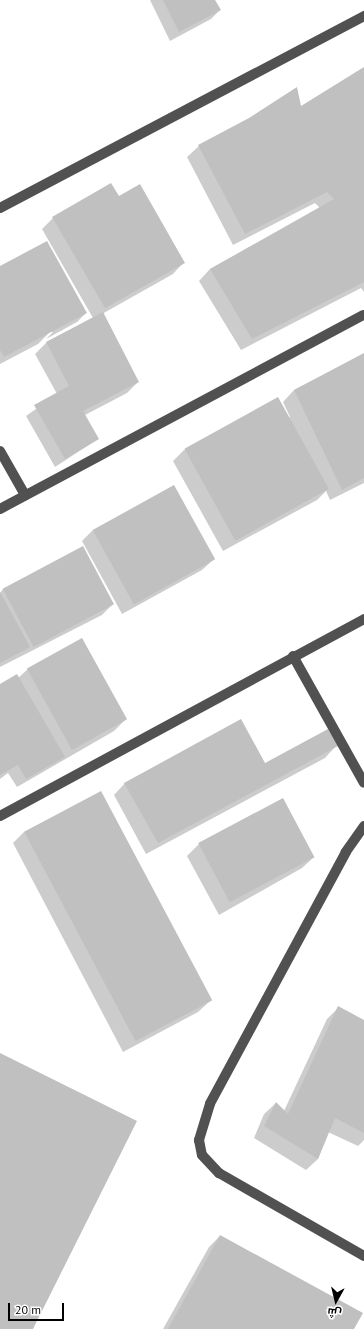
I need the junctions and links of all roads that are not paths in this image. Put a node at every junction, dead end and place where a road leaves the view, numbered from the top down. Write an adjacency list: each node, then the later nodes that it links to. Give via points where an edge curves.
1 (364, 16): 2 (lane)
2 (0, 208)
3 (364, 315): 5 (lane)
4 (0, 451): 5 (lane)
5 (25, 495): 6 (lane)
6 (0, 509)
7 (364, 619): 8 (lane)
8 (293, 656): 9 (lane); 10 (lane)
9 (364, 783)
10 (0, 816)
11 (364, 826): 12 (lane, via 346,852 210,1104 199,1140 202,1155 218,1173)
12 (364, 1256)

